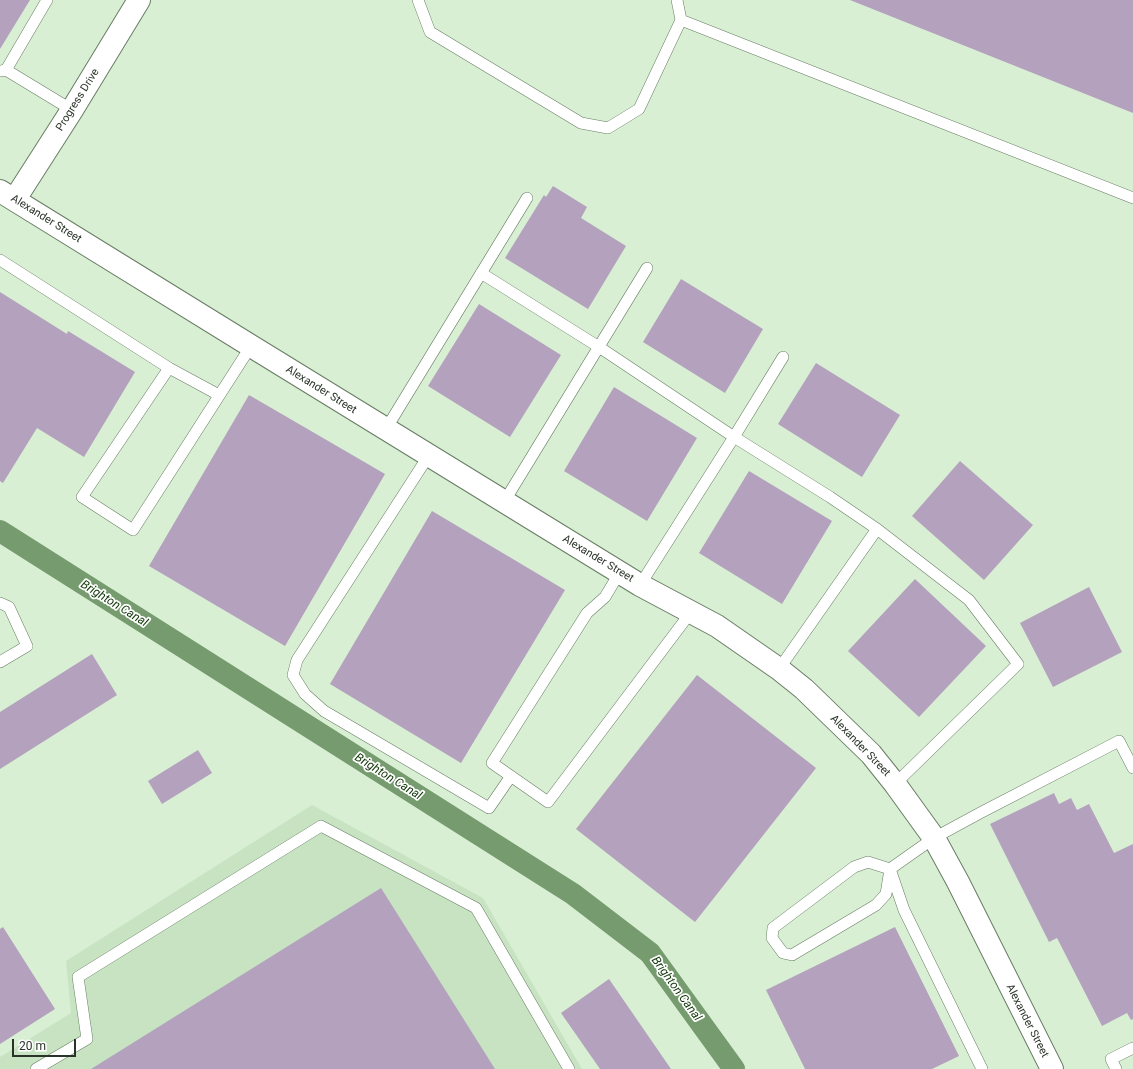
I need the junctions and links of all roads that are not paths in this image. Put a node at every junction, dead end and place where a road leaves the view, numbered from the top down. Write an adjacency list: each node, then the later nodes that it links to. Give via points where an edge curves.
1 (47, 0): 6 (lane)
2 (139, 0): 7 (street, Progress Drive)
3 (418, 0): 5 (lane, via 430,32 581,123 608,128 640,108)
4 (677, 0): 5 (lane)
5 (681, 20): 10 (lane)
6 (3, 70): 7 (lane)
7 (72, 110): 8 (street, Progress Drive)
8 (7, 195): 14 (street, Alexander Street)
9 (527, 198): 13 (lane)
10 (1133, 198)
11 (0, 260): 17 (lane)
12 (647, 268): 15 (lane)
13 (481, 273): 15 (lane); 19 (lane)
14 (251, 346): 18 (lane); 19 (street, Alexander Street)
15 (599, 347): 20 (lane); 22 (lane)
16 (783, 357): 20 (lane)
17 (169, 368): 18 (lane); 18 (lane, via 82,497 133,530)
18 (219, 395)
19 (386, 429): 21 (street, Alexander Street)
20 (734, 437): 23 (lane); 25 (lane)
21 (428, 455): 22 (street, Alexander Street); 31 (lane, via 296,660 293,675 305,694 324,711 489,808)
22 (504, 502): 24 (street, Alexander Street)
23 (877, 529): 29 (lane); 32 (lane, via 969,600 1018,664)
24 (620, 572): 25 (street, Alexander Street); 31 (lane, via 605,597 587,613 492,763)
25 (640, 585): 27 (street, Alexander Street)
26 (0, 603): 28 (lane, via 9,607 26,646)
27 (691, 612): 29 (street, Alexander Street, via 717,626); 31 (lane, via 548,802)
28 (0, 662)
29 (779, 669): 32 (street, Alexander Street, via 804,689 871,754)
30 (1133, 768): 33 (lane, via 1119,741)
31 (511, 776)
32 (895, 784): 33 (street, Alexander Street)
33 (934, 838): 34 (lane); 39 (street, Alexander Street)
34 (890, 869): 34 (lane, via 886,894 876,905 792,955 783,953 772,938 773,928 854,867 868,862); 38 (lane, via 904,910)
35 (1133, 1048): 40 (lane, via 1111,1058)
36 (36, 1069): 37 (lane, via 87,1039 78,978 321,826 476,908)
37 (569, 1069)
38 (982, 1069)
39 (1052, 1069)
40 (1116, 1069)

